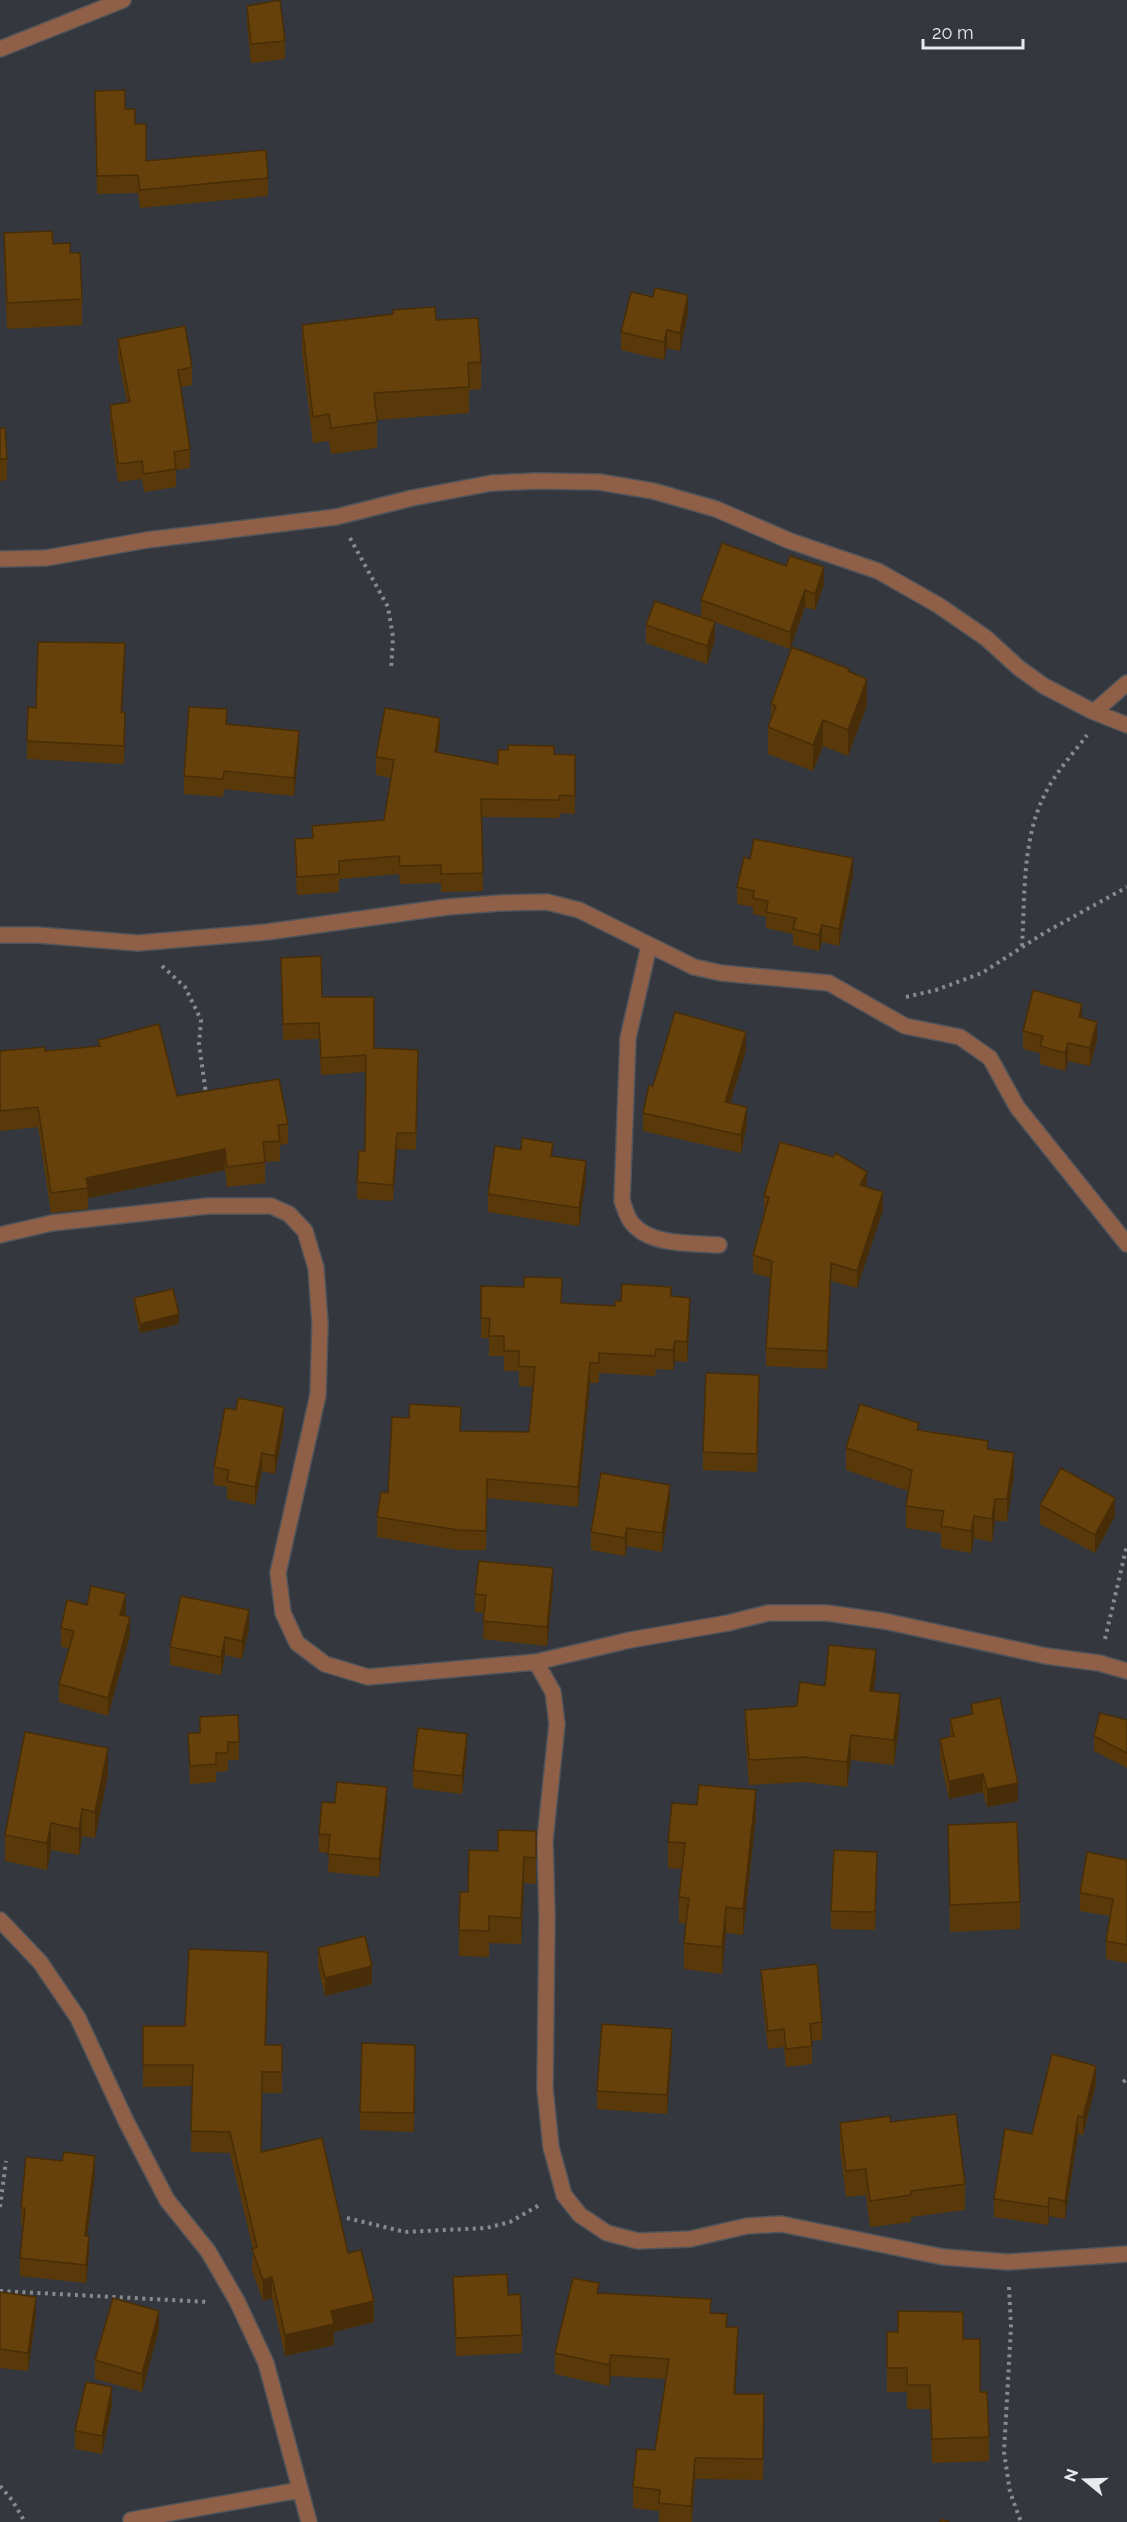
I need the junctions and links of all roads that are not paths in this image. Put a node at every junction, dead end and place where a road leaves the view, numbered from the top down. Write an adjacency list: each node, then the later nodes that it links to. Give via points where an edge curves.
1 (123, 0): 2 (street)
2 (0, 49)
3 (0, 559): 5 (street, via 45,558 147,540 336,517 492,483 599,482 653,491 716,509 790,541 878,571 938,604 1044,686)
4 (1127, 683): 5 (street)
5 (1098, 713): 6 (street)
6 (1127, 725)
7 (0, 936): 8 (street, via 138,943 267,932 447,907 547,902 579,910)
8 (649, 946): 10 (street, via 694,967 721,974 829,984 905,1026 960,1038 990,1058 1017,1107); 11 (street, via 628,1038 622,1201 631,1223 645,1234 677,1242)
9 (0, 1235): 12 (street, via 52,1223 208,1206 270,1206 290,1214 305,1231 316,1268 320,1324 318,1395 278,1573 283,1613 297,1643 325,1664 368,1677)
10 (1127, 1244)
11 (719, 1245)
12 (536, 1662): 13 (street, via 768,1613 827,1613); 15 (street, via 552,1692 557,1724 544,1839 545,2088 551,2147 564,2195 580,2215 607,2233 638,2241 690,2239 747,2226 781,2224 943,2257 1008,2262)
13 (1127, 1671)
14 (0, 1920): 16 (street, via 40,1962 78,2018 167,2200 208,2251 237,2301 266,2363)
15 (1127, 2254)
16 (300, 2490): 17 (street); 18 (street)
17 (131, 2520)
18 (309, 2522)

